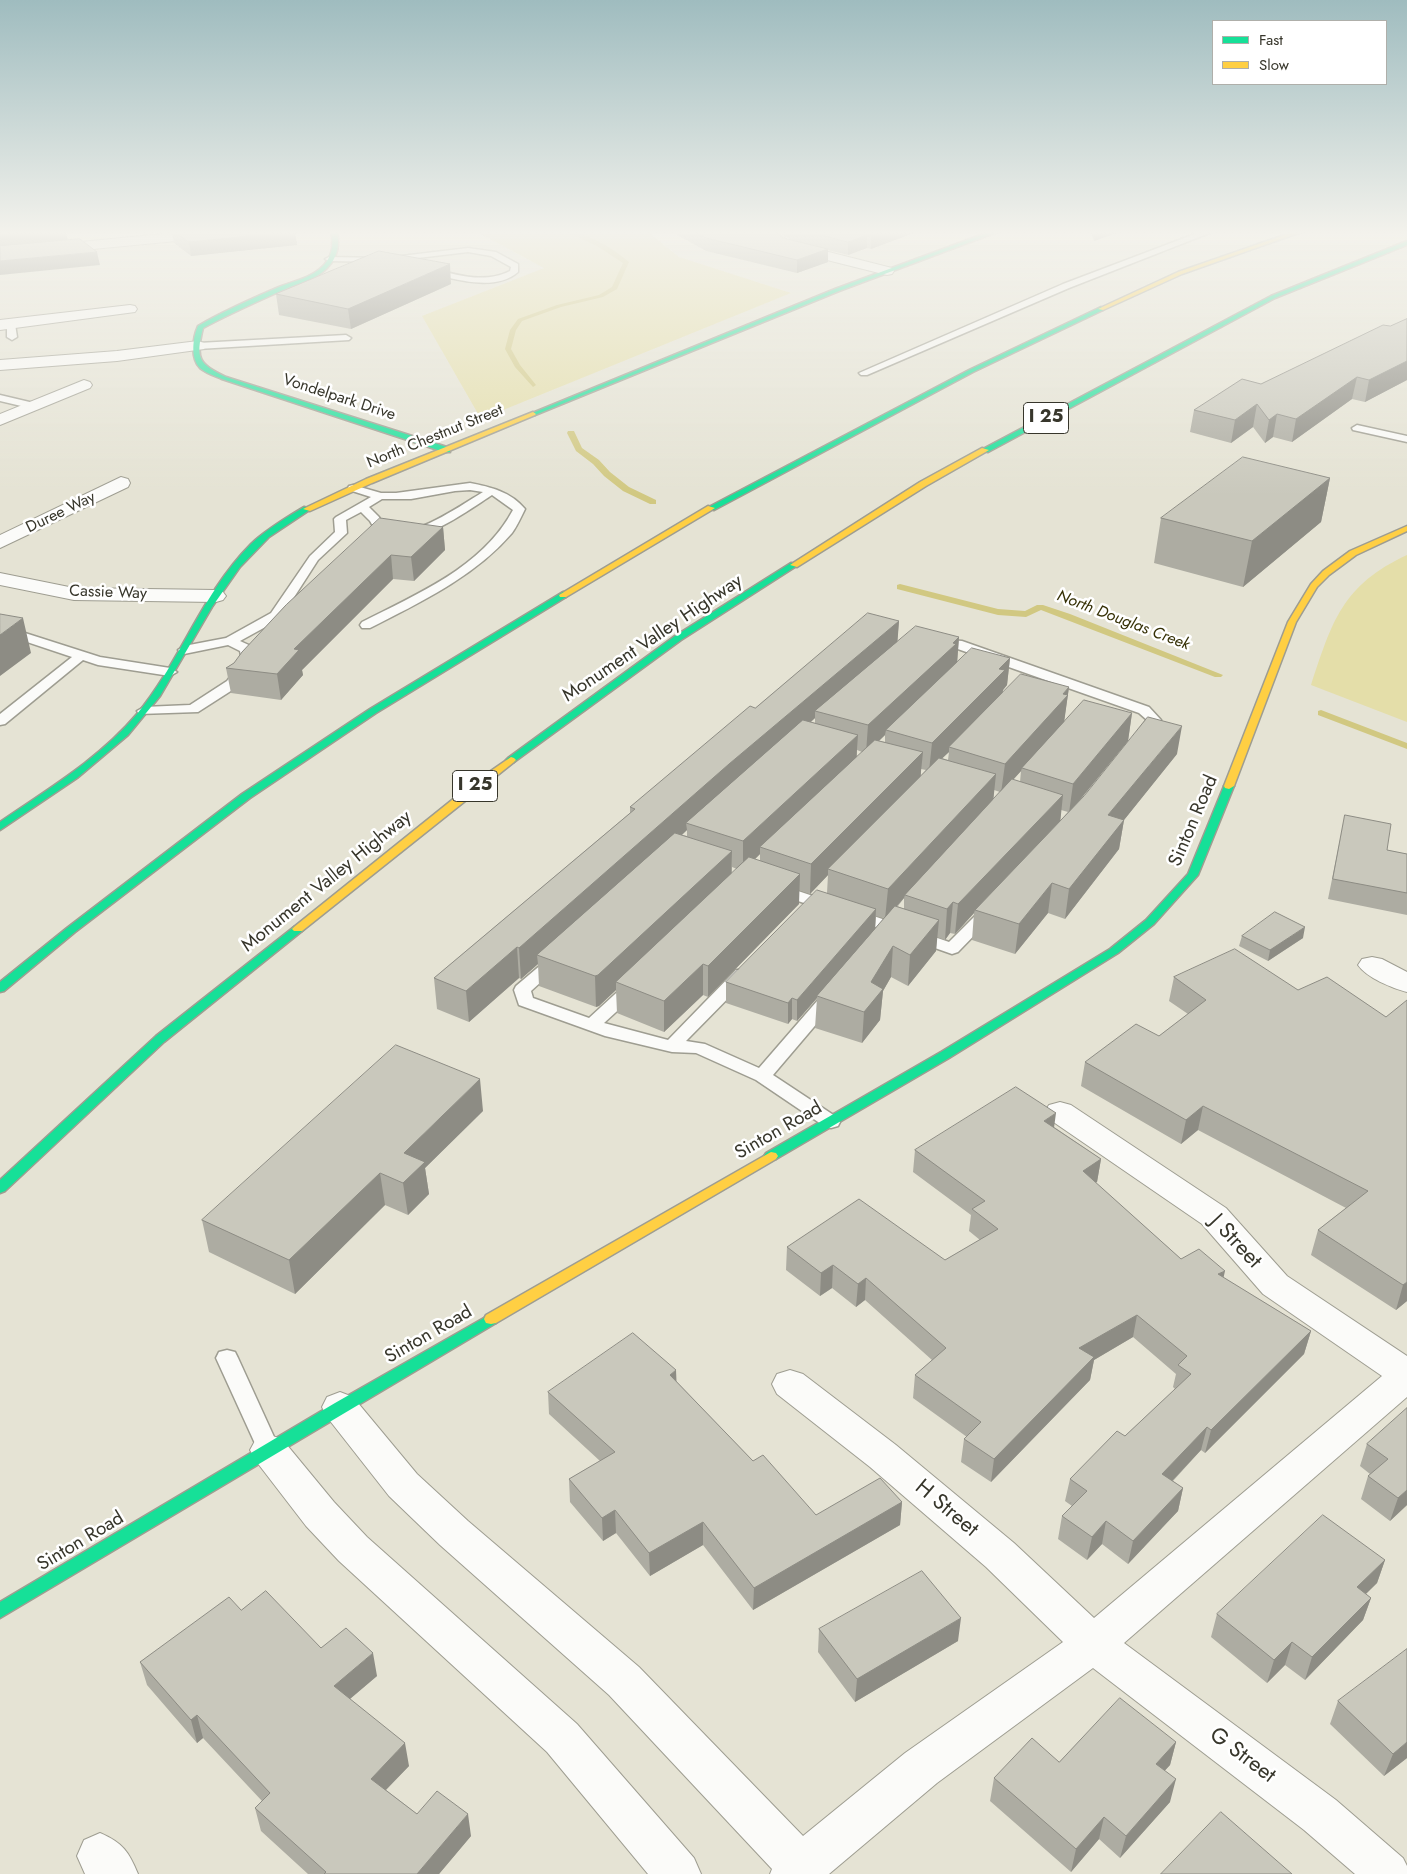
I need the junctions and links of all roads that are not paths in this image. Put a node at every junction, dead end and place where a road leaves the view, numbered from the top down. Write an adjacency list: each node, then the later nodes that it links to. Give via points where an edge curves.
1 (66, 319): 7 (street)
2 (213, 319): 9 (main road, via 200,327)
3 (765, 319): 18 (main road, North Chestnut Street)
4 (988, 319): 11 (lane)
5 (1078, 319): 59 (main road, via 971,371 733,496 604,570 373,711 246,796)
6 (1232, 319): 65 (main road, Monument Valley Highway / I 25, via 923,484 678,638 476,786 160,1039)
7 (7, 329)
8 (346, 338): 9 (lane)
9 (198, 346): 10 (street); 18 (main road, Vondelpark Drive, via 202,366 224,378)
10 (0, 365)
11 (864, 373)
12 (84, 385): 14 (street)
13 (0, 398): 14 (lane)
14 (34, 406): 15 (street)
15 (0, 420)
16 (1356, 428): 17 (lane)
17 (1407, 439)
18 (447, 450): 20 (main road, North Chestnut Street)
19 (121, 484): 25 (street, Duree Way)
20 (353, 488): 22 (lane); 27 (main road, North Chestnut Street, via 300,513 266,535 247,553)
21 (490, 492): 22 (lane, via 459,486 396,499); 23 (lane, via 444,520 399,536 382,533 374,518); 28 (lane, via 501,495 519,509 508,530 474,565 421,598)
22 (380, 496): 23 (lane)
23 (361, 506): 30 (lane, via 340,519 341,533 314,558 276,616)
24 (1407, 528): 64 (main road, Sinton Road, via 1342,560 1309,590 1292,622 1193,875 1150,922 1114,951)
25 (0, 542)
26 (0, 579): 27 (street, Cassie Way, via 74,594)
27 (216, 596): 32 (main road, North Chestnut Street)
28 (366, 625)
29 (0, 629): 34 (lane)
30 (230, 641): 32 (lane); 41 (lane, via 246,649 249,660 232,684 193,709)
31 (921, 643): 33 (lane, via 957,644)
32 (184, 650): 36 (main road, North Chestnut Street)
33 (982, 653): 35 (lane); 37 (lane)
34 (82, 655): 36 (lane); 42 (lane)
35 (969, 667)
36 (170, 672): 41 (main road, North Chestnut Street)
37 (1036, 673): 38 (lane); 39 (lane)
38 (1023, 686)
39 (1099, 695): 40 (lane); 43 (lane, via 1144,710 1154,720)
40 (1087, 709)
41 (144, 711): 44 (main road, North Chestnut Street, via 96,756)
42 (0, 721)
43 (1132, 747)
44 (0, 827)
45 (764, 885): 47 (lane)
46 (828, 888): 47 (lane)
47 (815, 902): 49 (lane); 51 (lane)
48 (998, 902): 51 (lane, via 952,949)
49 (802, 912)
50 (903, 912): 51 (lane)
51 (889, 926): 52 (lane)
52 (877, 941)
53 (567, 952): 60 (lane, via 522,990 524,1001)
54 (754, 961): 61 (lane)
55 (1372, 965): 57 (street)
56 (642, 979): 60 (lane)
57 (1407, 983)
58 (840, 985): 62 (lane)
59 (0, 988)
60 (592, 1025): 61 (lane)
61 (672, 1046): 62 (lane, via 699,1048)
62 (762, 1076): 64 (lane)
63 (1060, 1112): 67 (street, J Street, via 1214,1216 1275,1285)
64 (831, 1122): 69 (main road, Sinton Road)
65 (0, 1188)
66 (227, 1358): 70 (lane)
67 (1407, 1376): 72 (street)
68 (790, 1384): 72 (street, H Street, via 883,1456 1000,1555)
69 (340, 1407): 70 (main road, Sinton Road); 73 (street, via 403,1485 624,1681)
70 (269, 1450): 71 (main road, Sinton Road); 74 (street, via 320,1514 354,1549 562,1738)
71 (0, 1611)
72 (1093, 1644): 73 (street, via 920,1768); 75 (street, G Street, via 1320,1815)
73 (797, 1870)
74 (678, 1874)
75 (1387, 1874)

